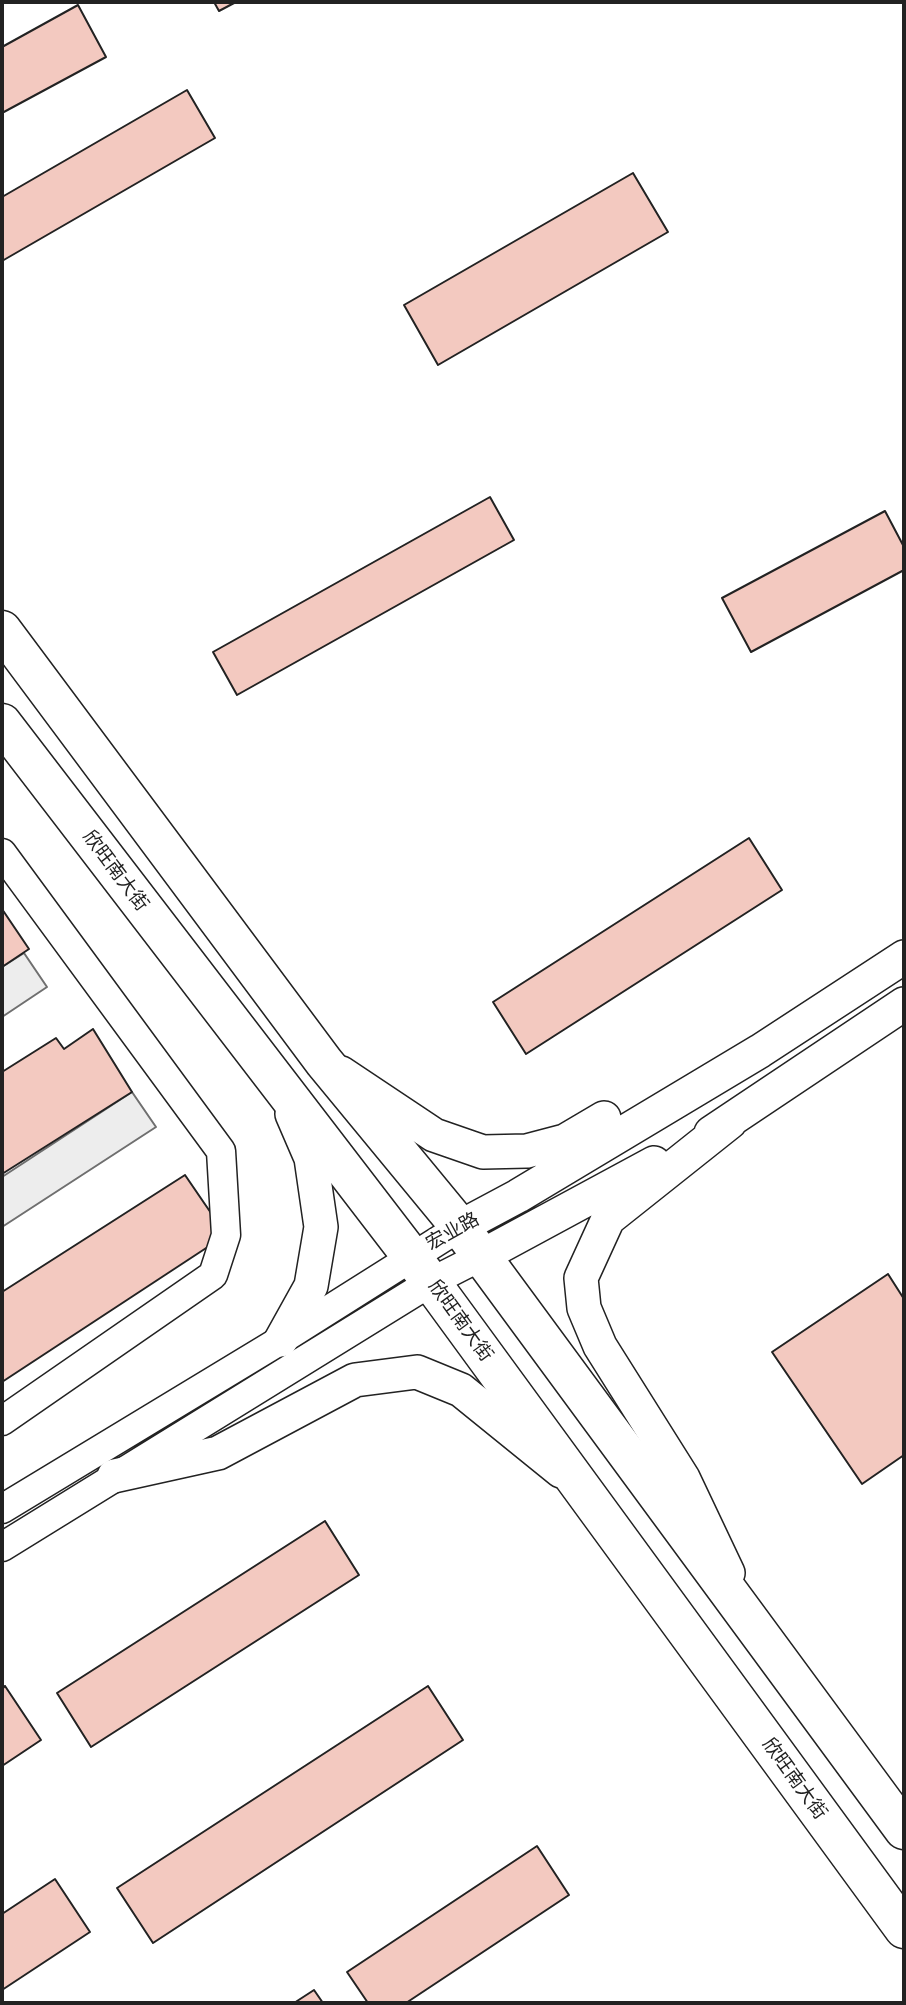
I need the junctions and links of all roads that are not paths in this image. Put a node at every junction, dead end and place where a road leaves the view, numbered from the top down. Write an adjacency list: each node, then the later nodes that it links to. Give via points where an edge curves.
1 (2, 630): 7 (main road)
2 (2, 723): 8 (main road, 欣旺南大街)
3 (2, 853): 13 (street, via 221,1152 226,1235 213,1275)
4 (904, 957): 6 (street, 宏业路)
5 (904, 1004): 9 (street, 宏业路)
6 (760, 1051): 7 (street, via 677,1075 565,1141 483,1152 434,1135); 10 (street, 宏业路, via 518,1196)
7 (324, 1062): 10 (main road)
8 (282, 1089): 11 (main road, 欣旺南大街); 12 (street, via 311,1158 321,1227 311,1286)
9 (730, 1122): 10 (street, 宏业路); 19 (street, via 608,1219 581,1278 583,1308 600,1346 683,1478)
10 (470, 1242): 11 (street, 宏业路); 19 (main road)
11 (421, 1269): 12 (street, 宏业路); 15 (street, 宏业路); 16 (main road, 欣旺南大街)
12 (281, 1340): 14 (street, 宏业路)
13 (2, 1421)
14 (86, 1457): 15 (street); 17 (street, 宏业路)
15 (107, 1480): 16 (street, via 218,1453 355,1380 417,1372 461,1390); 18 (street, 宏业路)
16 (580, 1486): 21 (main road, 欣旺南大街)
17 (2, 1509)
18 (2, 1547)
19 (753, 1626): 20 (main road)
20 (904, 1830)
21 (904, 1929)

